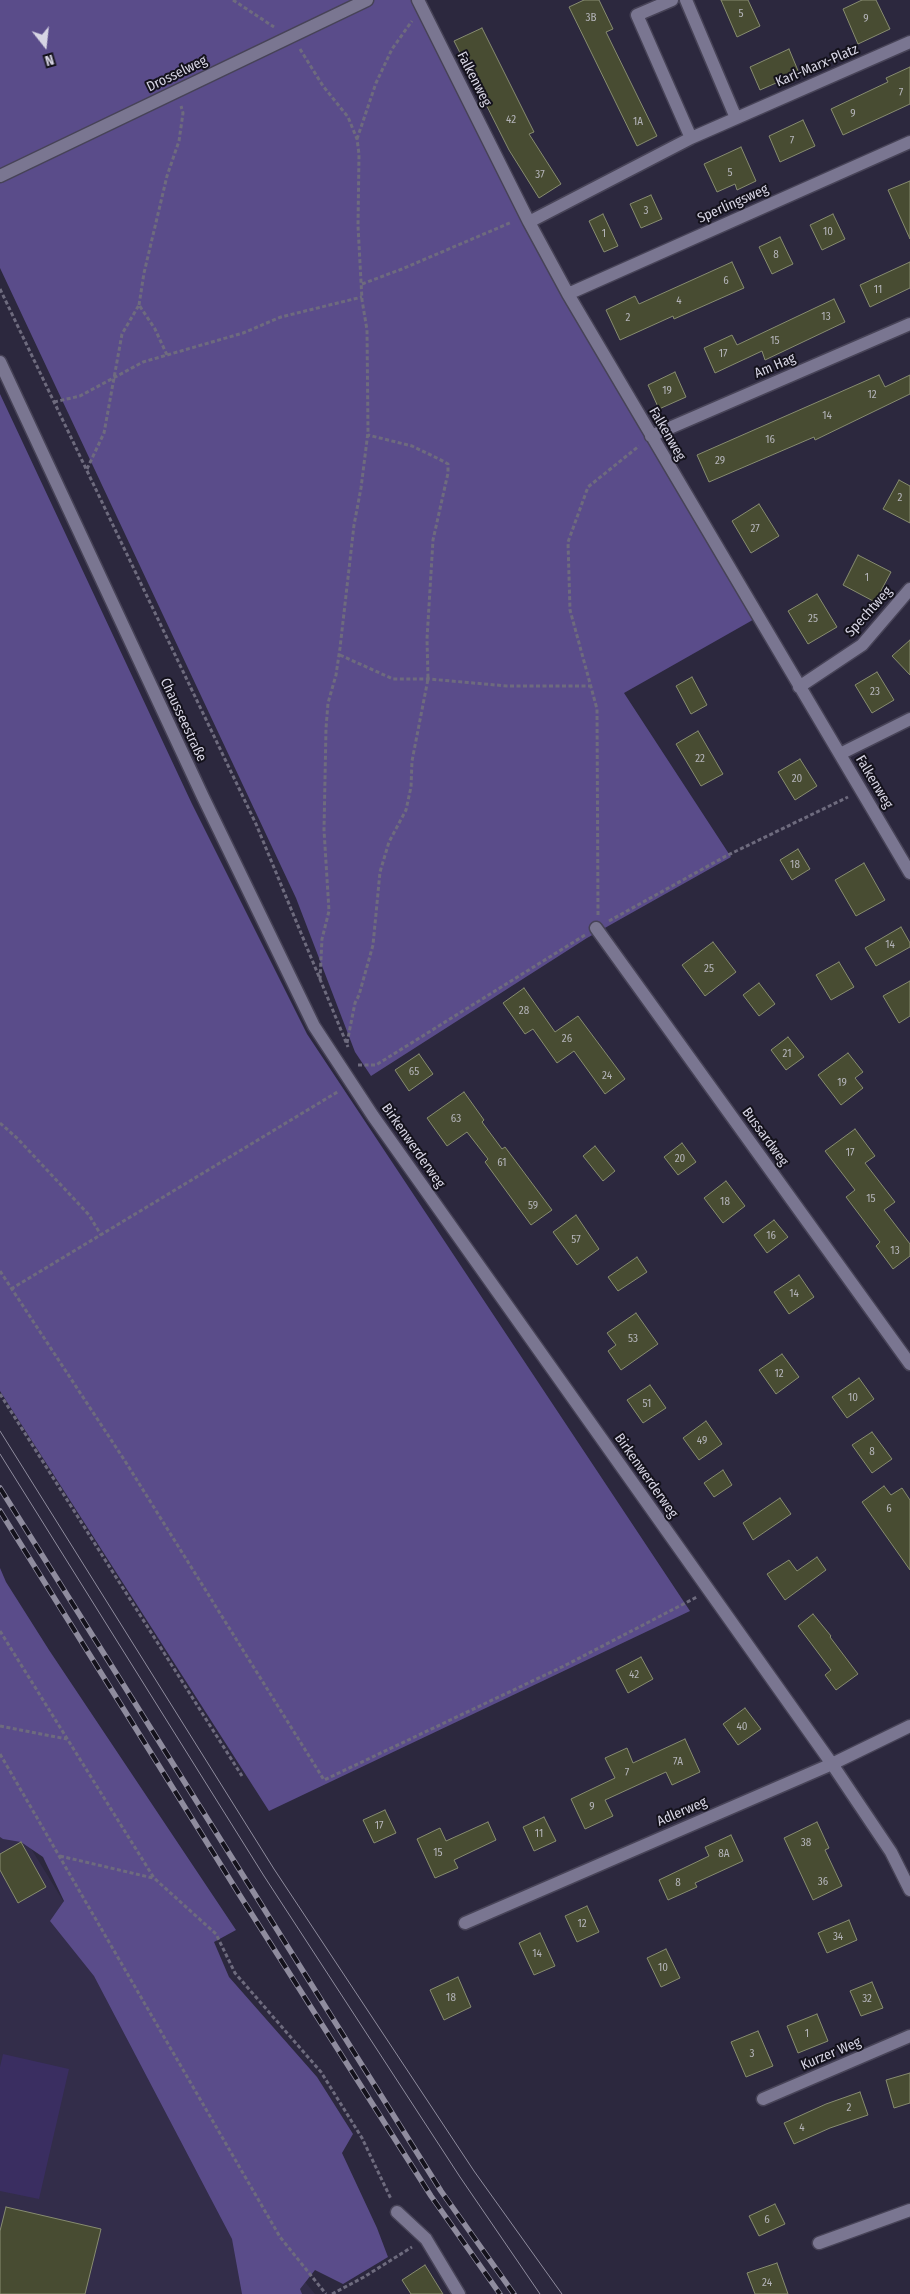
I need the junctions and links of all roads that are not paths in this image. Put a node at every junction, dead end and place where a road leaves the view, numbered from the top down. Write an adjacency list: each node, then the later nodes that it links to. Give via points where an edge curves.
1 (367, 0): 9 (street, Drosselweg)
2 (418, 0): 10 (street, Falkenweg)
3 (672, 0): 7 (street, via 637,16)
4 (686, 0): 6 (street)
5 (910, 42): 6 (street, Karl-Marx-Platz)
6 (736, 118): 7 (street, Karl-Marx-Platz)
7 (691, 138): 10 (street, Karl-Marx-Platz)
8 (910, 142): 11 (street, Sperlingsweg)
9 (0, 176)
10 (527, 218): 11 (street, Falkenweg)
11 (568, 294): 14 (street, Falkenweg)
12 (910, 324): 14 (street, Am Hag)
13 (0, 362): 21 (street, Chausseestraße, via 314,1026)
14 (651, 436): 16 (street, Falkenweg)
15 (910, 589): 16 (street, Spechtweg, via 862,645)
16 (798, 687): 18 (street, Falkenweg)
17 (910, 719): 18 (street)
18 (840, 754): 19 (street, Falkenweg)
19 (910, 873)
20 (596, 928): 22 (street, Bussardweg)
21 (352, 1084): 24 (street, Birkenwerderweg)
22 (910, 1364)
23 (910, 1726): 24 (street, Adlerweg)
24 (832, 1764): 25 (street, Birkenwerderweg, via 891,1852); 26 (street, Adlerweg)
25 (910, 1890)
26 (465, 1922)
27 (910, 2036): 28 (street, Kurzer Weg)
28 (763, 2099)
29 (910, 2210): 31 (street)
30 (397, 2212): 32 (street, via 426,2239)
31 (818, 2243)
32 (459, 2294)

